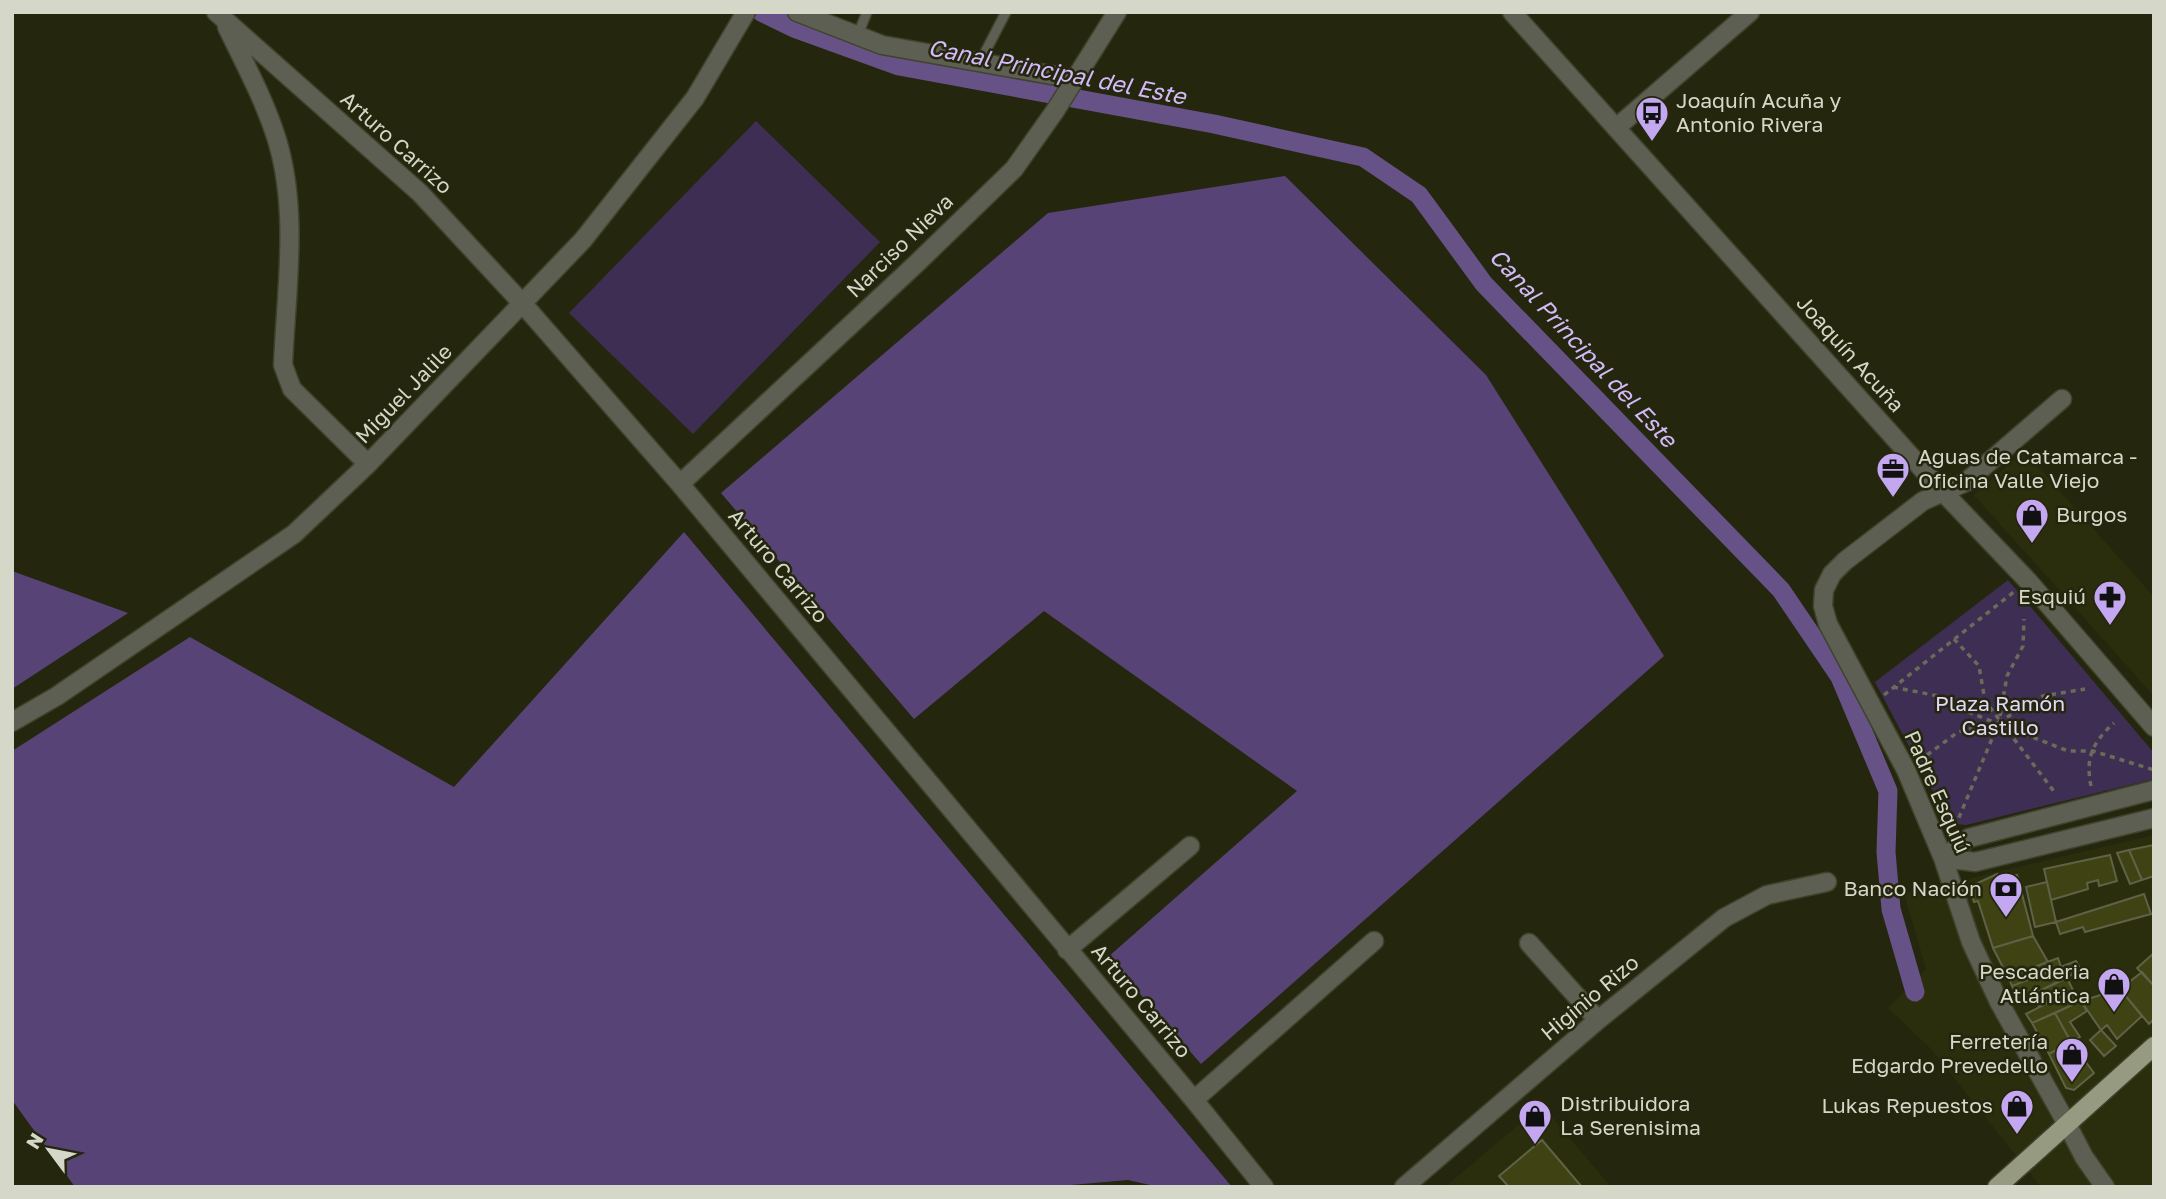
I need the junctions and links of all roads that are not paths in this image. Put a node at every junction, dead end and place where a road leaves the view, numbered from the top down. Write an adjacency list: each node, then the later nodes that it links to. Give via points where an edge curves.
1 (797, 12): 9 (street)
2 (867, 12): 9 (lane)
3 (1006, 12): 10 (lane)
4 (1117, 12): 11 (street, Narciso Nieva)
5 (1512, 12): 12 (street, Joaquín Acuña)
6 (1750, 12): 12 (street)
7 (220, 16): 13 (street, Arturo Carrizo, via 419,193); 15 (street, via 260,96 277,141 288,195 283,365 292,389)
8 (744, 16): 13 (street, Miguel Jalile, via 695,98 583,240)
9 (856, 37): 10 (street)
10 (980, 62): 11 (street)
11 (1074, 79): 16 (street, Narciso Nieva, via 1014,169)
12 (1616, 128): 17 (street, Joaquín Acuña)
13 (523, 304): 15 (street, Miguel Jalile); 16 (street, Arturo Carrizo)
14 (2062, 399): 17 (street, Padre Esquiú, via 1966,482)
15 (368, 464): 18 (street, Miguel Jalile, via 294,534)
16 (680, 484): 27 (street, Arturo Carrizo)
17 (1943, 492): 19 (street, Joaquín Acuña, via 2028,581); 23 (street, Padre Esquiú, via 1923,501 1845,561 1824,590 1823,606 1828,624 1906,770)
18 (12, 722)
19 (2154, 727)
20 (2154, 790): 23 (street, via 1969,838)
21 (2154, 818): 23 (street, via 1975,862)
22 (1190, 846): 27 (street)
23 (1943, 858): 31 (street, Padre Esquiú, via 1971,942)
24 (1827, 882): 28 (street, Higinio Rizo, via 1767,895 1724,918)
25 (1374, 941): 30 (street)
26 (1529, 943): 28 (street)
27 (1067, 950): 30 (street, Arturo Carrizo)
28 (1598, 1020): 33 (street, Higinio Rizo)
29 (2154, 1046): 31 (main road)
30 (1194, 1100): 32 (street, Arturo Carrizo)
31 (2067, 1124): 34 (main road); 35 (street, Padre Esquiú)
32 (1264, 1187)
33 (1404, 1187)
34 (1997, 1187)
35 (2105, 1187)

